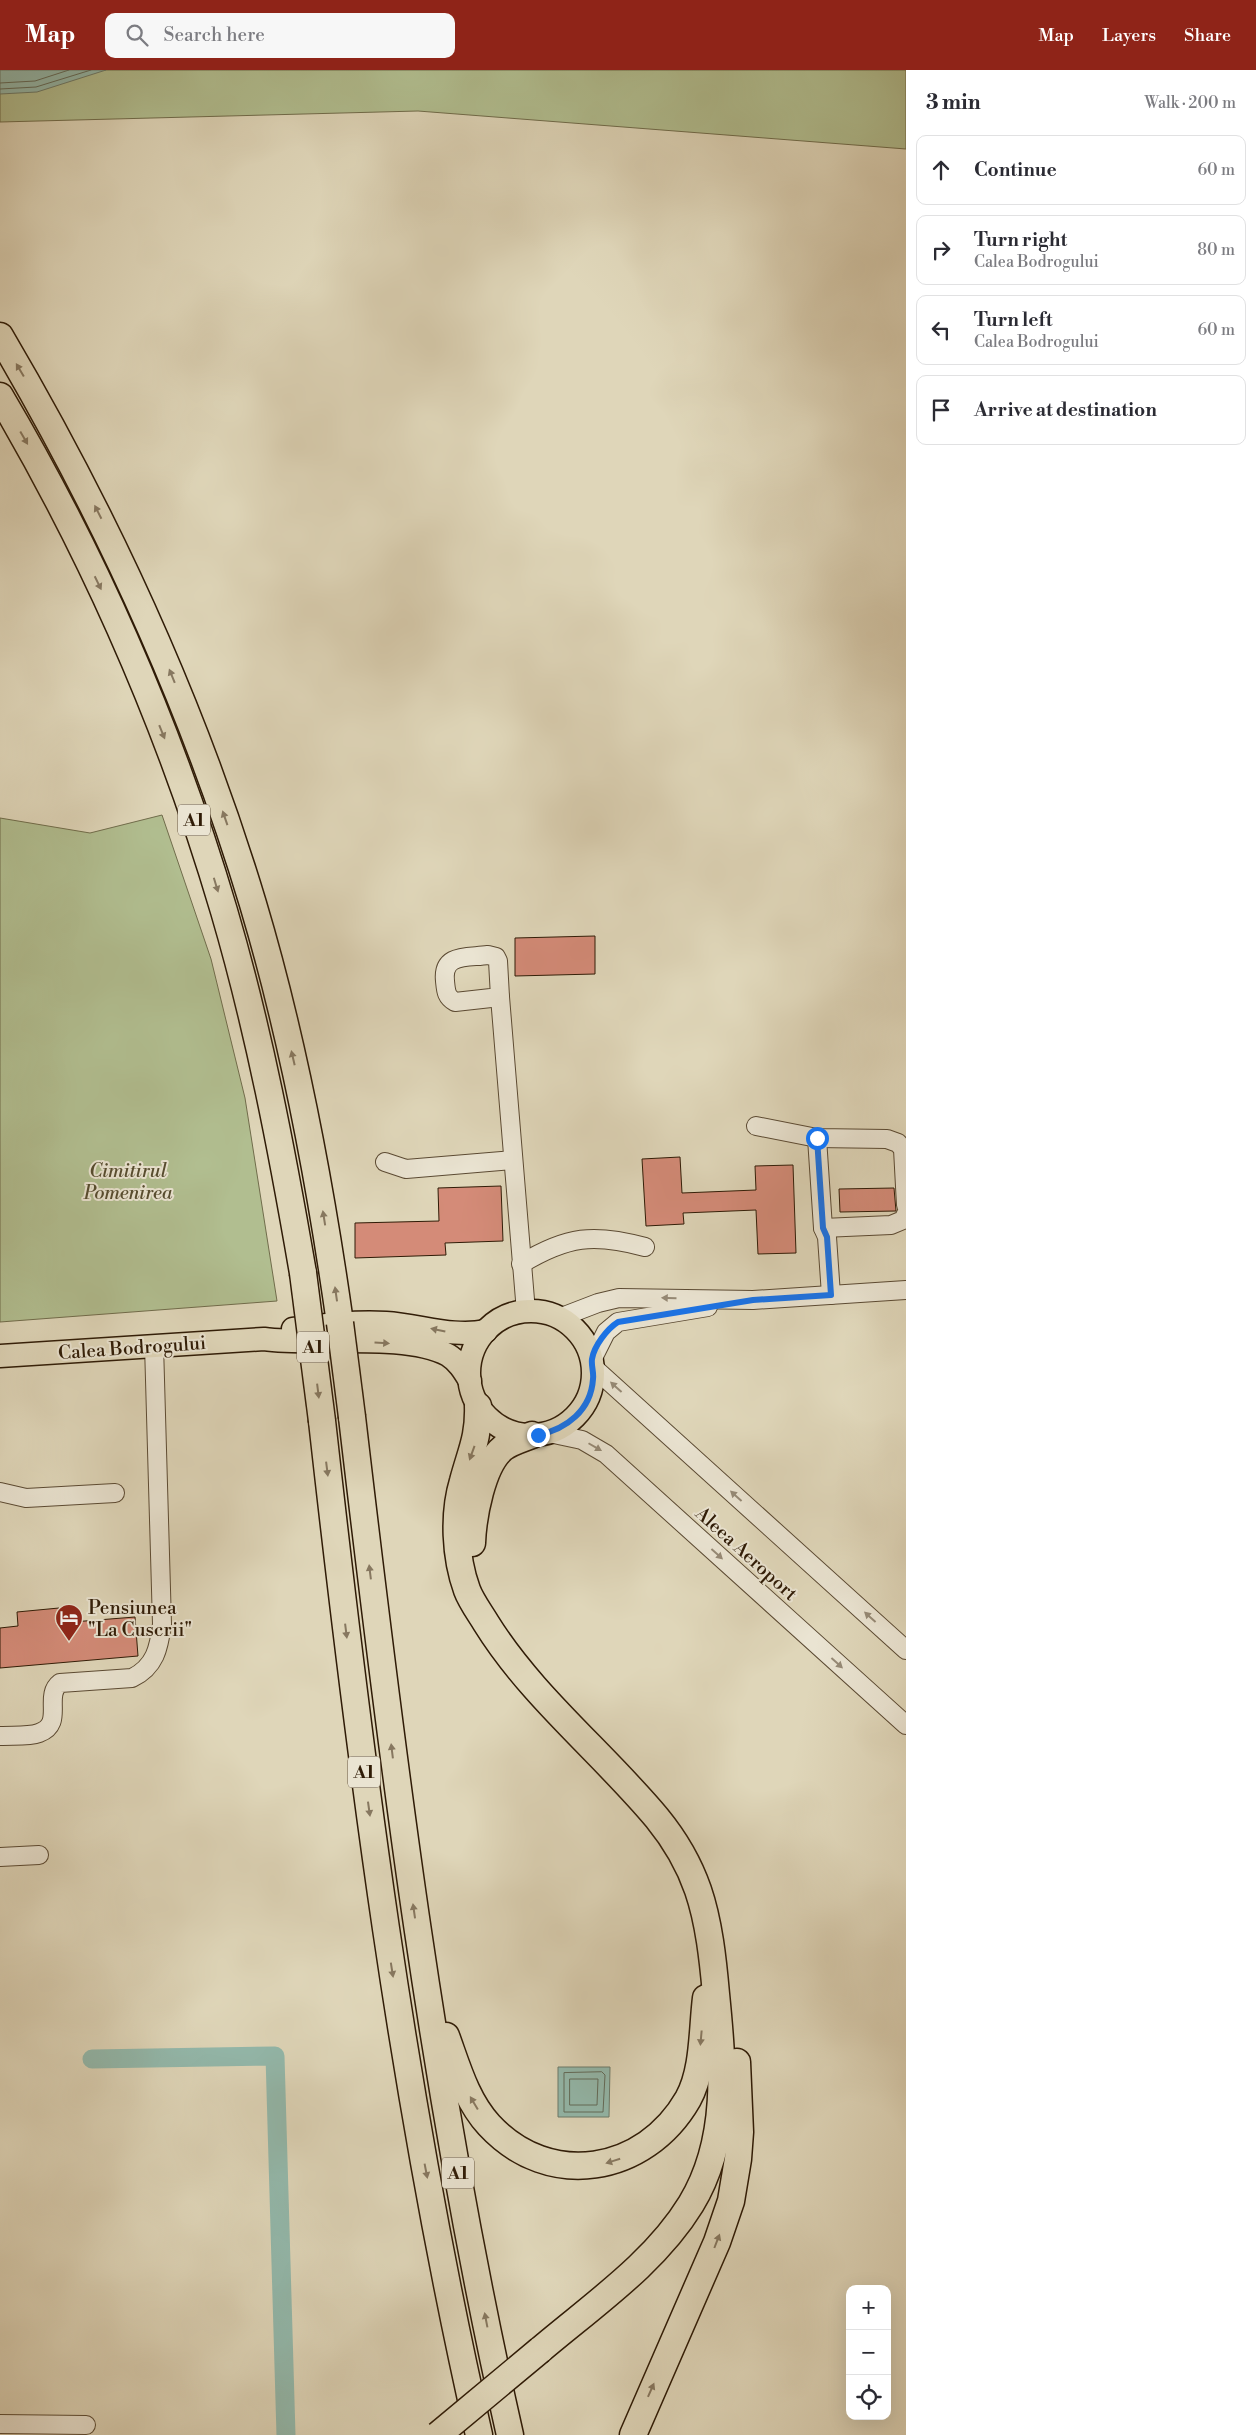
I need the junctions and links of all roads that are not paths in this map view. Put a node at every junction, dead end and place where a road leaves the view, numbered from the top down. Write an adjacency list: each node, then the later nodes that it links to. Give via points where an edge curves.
1 (0, 336): 35 (highway, A1, one-way to 1, bridge, via 385,1697 332,1266 288,1034 254,905 217,793 167,662 132,583 62,443)
2 (0, 396): 40 (highway, A1, one-way to 40, bridge, via 54,494 138,672 188,801 224,910 258,1039 277,1126 302,1273 353,1698 386,1931 421,2142)
3 (500, 997): 6 (street)
4 (756, 1126): 5 (street)
5 (817, 1138): 8 (street, via 887,1139 898,1143 903,1149); 10 (street)
6 (512, 1160): 7 (street, via 406,1169); 12 (street)
7 (385, 1162)
8 (906, 1205)
9 (906, 1214): 10 (street, via 903,1220 891,1226)
10 (823, 1228): 14 (street, via 827,1237)
11 (645, 1247): 12 (street, via 617,1239 589,1238 560,1243)
12 (521, 1264): 16 (street)
13 (906, 1290): 14 (street, Calea Bodrogului)
14 (831, 1295): 15 (street, Calea Bodrogului)
15 (753, 1300): 17 (street, Calea Bodrogului, one-way to 17, via 619,1298); 22 (street, Calea Bodrogului, via 618,1322 606,1332)
16 (526, 1312): 17 (main road, Calea Bodrogului, via 542,1312); 18 (main road, Calea Bodrogului, via 506,1317)
17 (559, 1318): 22 (main road, Calea Bodrogului, via 581,1336)
18 (486, 1331): 19 (main road, Calea Bodrogului, one-way to 19, via 463,1334 409,1325 365,1323 292,1330); 23 (main road, Calea Bodrogului, via 473,1351)
19 (264, 1339): 20 (main road, Calea Bodrogului); 23 (main road, Calea Bodrogului, one-way to 23, via 370,1342 425,1348 452,1358)
20 (154, 1345): 21 (main road, Calea Bodrogului); 31 (street, via 162,1624 155,1658 141,1674 132,1678 60,1683 53,1692 54,1716 47,1728 40,1733)
21 (0, 1356)
22 (592, 1364): 25 (main road, Calea Bodrogului, via 592,1389 583,1408 569,1423); 29 (street, Aleea Aeroport, one-way to 22)
23 (470, 1381): 24 (main road, Calea Bodrogului)
24 (478, 1406): 25 (main road, Calea Bodrogului, via 504,1430); 28 (highway, one-way to 28, via 476,1442 459,1499 458,1544 468,1593)
25 (540, 1434): 28 (highway, via 511,1443 498,1453 486,1478 475,1515 473,1567); 30 (street, Aleea Aeroport, one-way to 30, via 582,1440 606,1454)
26 (0, 1492): 27 (street, via 26,1498)
27 (115, 1493)
28 (489, 1627): 34 (highway, via 510,1659 634,1791 678,1847 699,1893)
29 (906, 1650)
30 (906, 1725)
31 (0, 1736)
32 (39, 1854): 33 (street)
33 (0, 1857)
34 (712, 1955): 35 (highway, one-way to 35, via 700,2055 688,2098 671,2124 642,2148 626,2157 590,2166 541,2160 505,2140 488,2124 473,2104 462,2080); 36 (highway)
35 (424, 1977): 41 (highway, A1, one-way to 35, via 471,2244)
36 (717, 2002): 39 (highway, bridge, via 722,2063 721,2108 712,2154 699,2189 679,2221 650,2256); 42 (highway, one-way to 36, via 717,2242 731,2201 738,2159 738,2063)
37 (0, 2424): 38 (street)
38 (86, 2425)
39 (438, 2435)
40 (479, 2435)
41 (510, 2435)
42 (632, 2435)

